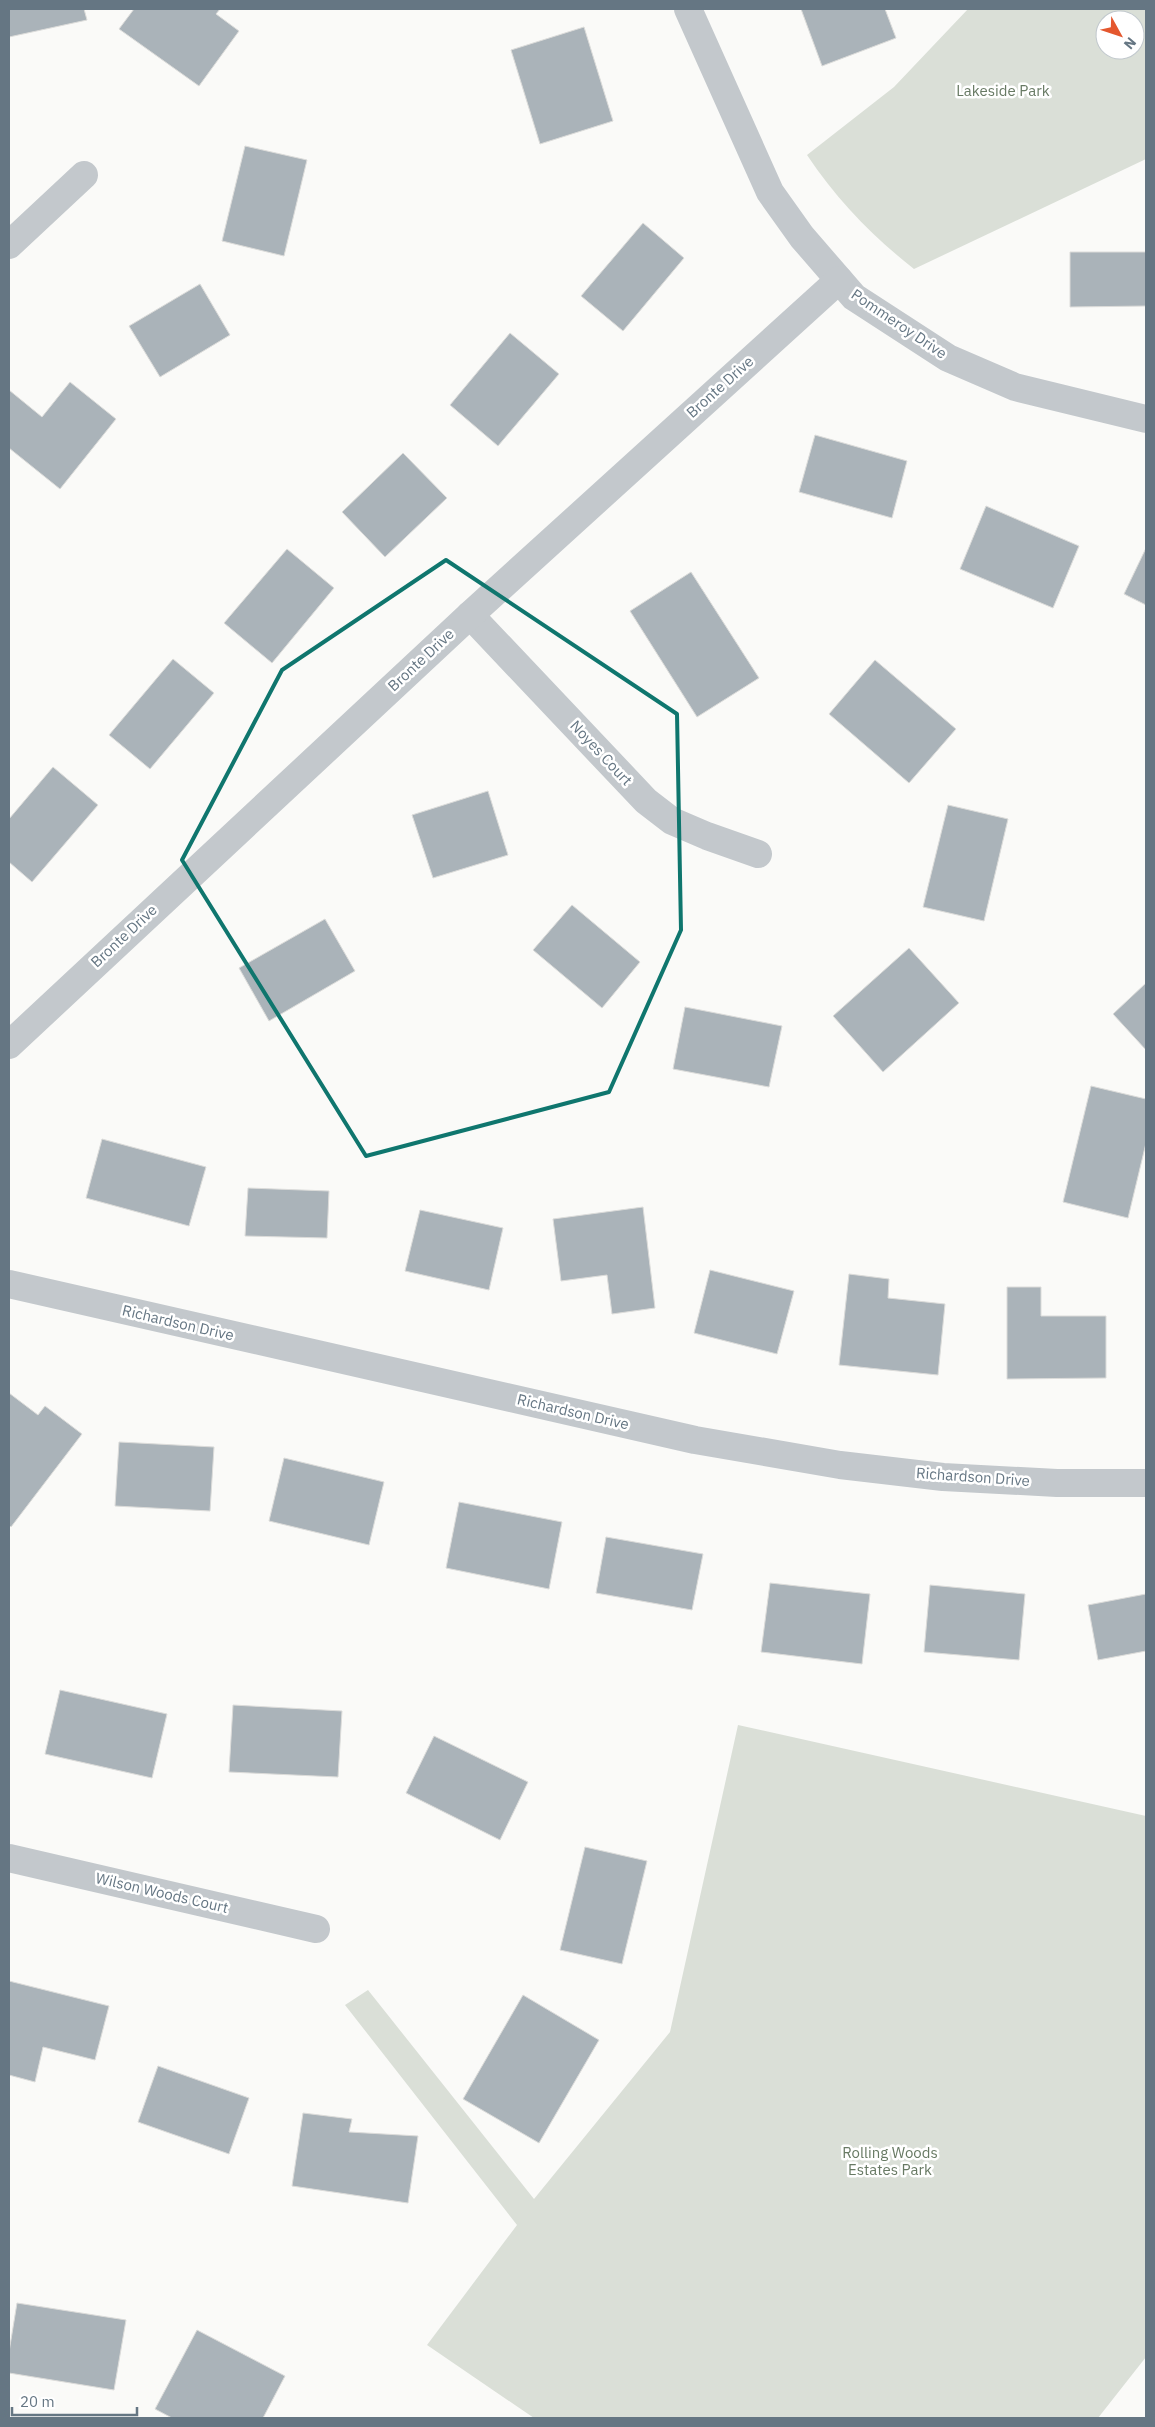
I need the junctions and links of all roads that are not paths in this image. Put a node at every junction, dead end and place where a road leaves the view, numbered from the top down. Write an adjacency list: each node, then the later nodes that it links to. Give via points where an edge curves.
1 (688, 9): 4 (street, Pommeroy Drive, via 770,192 802,237)
2 (84, 174): 3 (street)
3 (9, 245)
4 (839, 280): 5 (street, Pommeroy Drive, via 854,297 948,358 1015,387); 6 (street, Bronte Drive)
5 (1146, 419)
6 (470, 615): 7 (street, Noyes Court, via 646,801 672,821); 8 (street, Bronte Drive)
7 (758, 854)
8 (9, 1045)
9 (9, 1284): 10 (street, Richardson Drive, via 694,1440 840,1466 1057,1483)
10 (1146, 1483)
11 (9, 1858): 12 (street, Wilson Woods Court)
12 (316, 1929)

